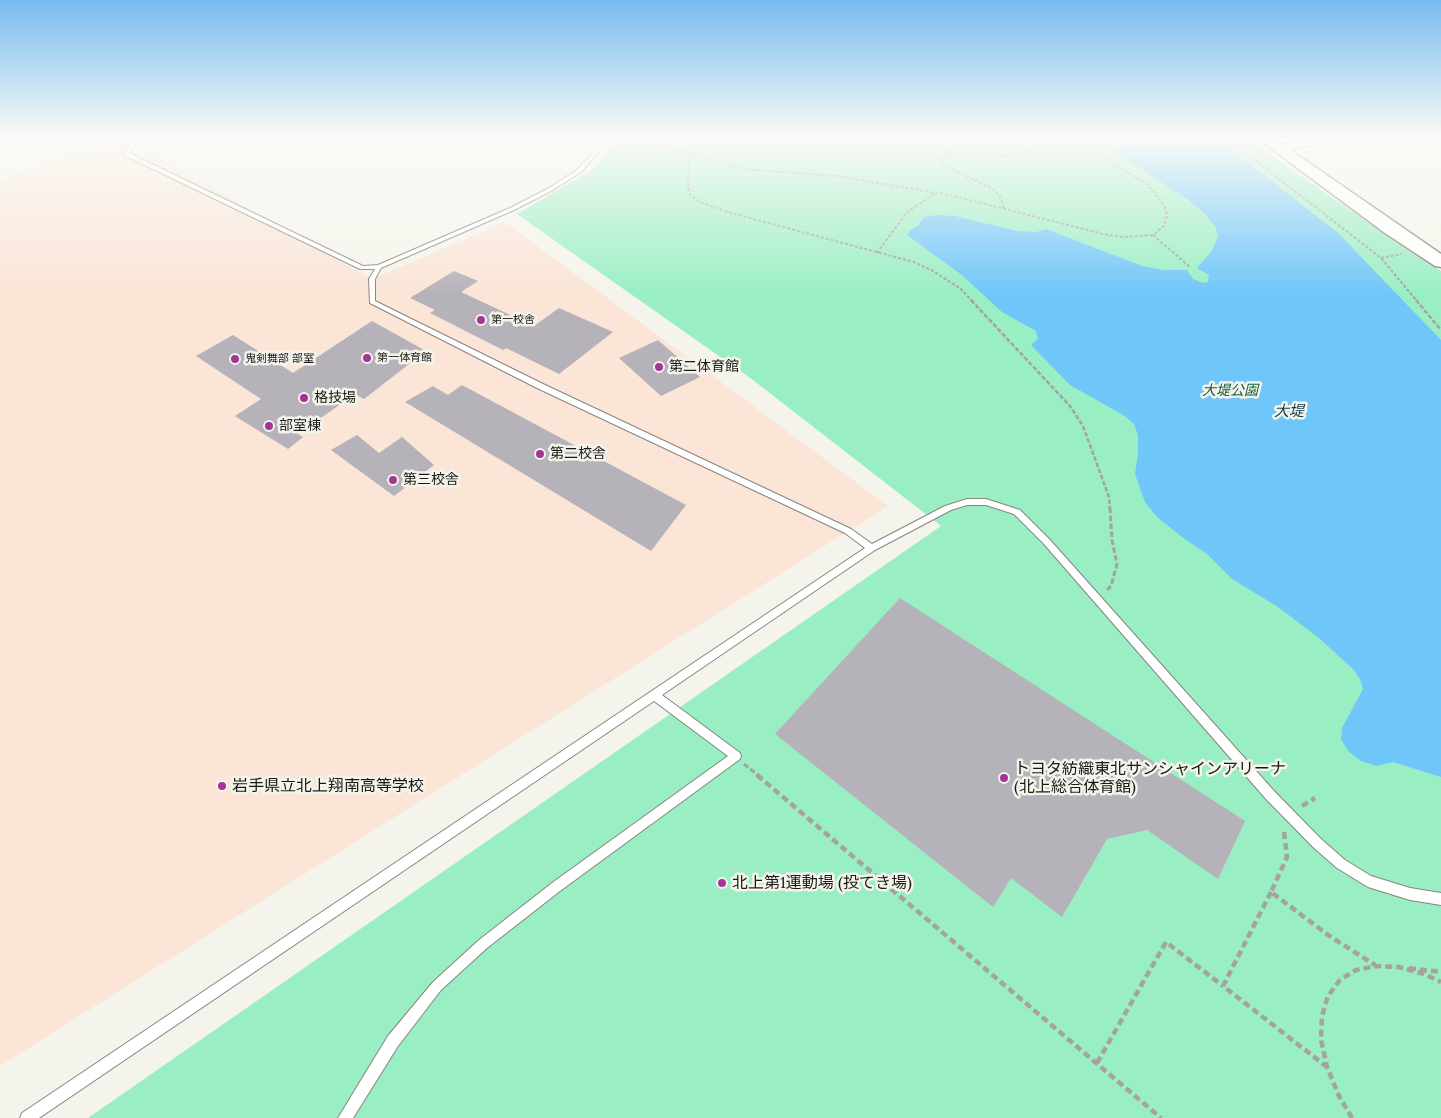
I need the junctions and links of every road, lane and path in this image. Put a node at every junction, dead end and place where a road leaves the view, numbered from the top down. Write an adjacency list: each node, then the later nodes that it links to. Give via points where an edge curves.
1 (201, 190): 14 (lane, via 362,268)
2 (549, 190): 14 (lane)
3 (689, 190): 12 (path, via 690,195 700,202 731,213)
4 (920, 190): 9 (path)
5 (994, 190): 10 (path)
6 (1152, 190): 11 (path, via 1164,205 1167,215 1164,226)
7 (1294, 190): 16 (path, via 1381,258)
8 (1338, 190): 13 (street)
9 (936, 193): 10 (path); 12 (path, via 907,212)
10 (1004, 208): 11 (path, via 1103,234 1122,237)
11 (1153, 235): 15 (path)
12 (877, 253): 18 (path, via 914,262 961,289 1070,406 1084,426 1109,497 1117,564 1111,586)
13 (1441, 262)
14 (379, 267): 17 (lane, via 372,280 372,302 540,386 848,531)
15 (1190, 267)
16 (1441, 330)
17 (872, 548): 18 (lane, via 948,508 967,502 986,502 1017,512); 19 (lane)
18 (1098, 600): 22 (lane)
19 (654, 695): 20 (lane); 32 (lane)
20 (736, 756): 30 (path); 33 (lane, via 556,887 483,944 437,986 393,1041)
21 (1315, 798): 22 (path)
22 (1288, 814): 23 (path, via 1279,822 1284,832 1287,857); 24 (lane, via 1334,858 1368,881 1410,894)
23 (1271, 892): 25 (path, via 1328,936); 29 (path)
24 (1441, 899)
25 (1376, 966): 26 (path); 31 (path, via 1356,970 1340,980 1328,996 1322,1016 1321,1040)
26 (1399, 967): 27 (path); 28 (path)
27 (1441, 972)
28 (1441, 982)
29 (1223, 986): 30 (path, via 1166,942); 31 (path)
30 (1097, 1063): 34 (path)
31 (1327, 1067): 35 (path)
32 (27, 1118)
33 (345, 1118)
34 (1161, 1118)
35 (1352, 1118)

